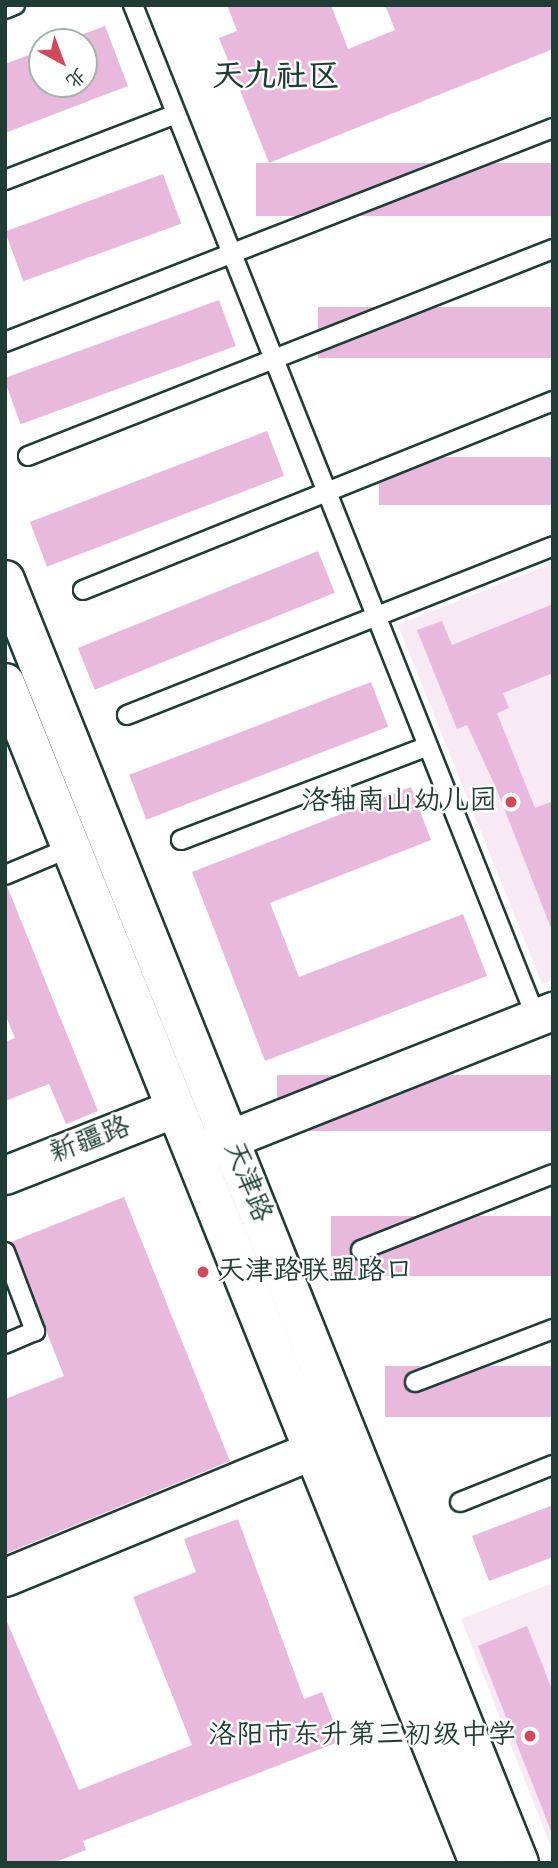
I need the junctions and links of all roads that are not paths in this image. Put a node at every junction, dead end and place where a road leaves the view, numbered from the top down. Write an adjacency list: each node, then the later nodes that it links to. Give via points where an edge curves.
1 (15, 5): 3 (lane)
2 (133, 5): 4 (lane)
3 (5, 9)
4 (176, 114): 6 (lane); 8 (lane)
5 (553, 128): 8 (lane)
6 (5, 180)
7 (553, 249): 10 (lane)
8 (232, 254): 9 (lane); 10 (lane)
9 (5, 342)
10 (274, 359): 12 (lane); 13 (lane)
11 (553, 401): 13 (lane)
12 (28, 456)
13 (327, 492): 16 (lane); 17 (lane)
14 (553, 546): 17 (lane)
15 (5, 580): 21 (main road, 天津路)
16 (83, 590)
17 (376, 616): 19 (lane); 20 (lane)
18 (5, 683): 23 (main road, 天津路)
19 (127, 715)
20 (428, 746): 22 (lane); 25 (lane)
21 (107, 833): 23 (lane); 27 (main road, 天津路)
22 (181, 840)
23 (72, 847): 24 (lane); 26 (main road, 天津路)
24 (5, 875)
25 (545, 1014): 27 (street)
26 (175, 1108): 28 (main road, 天津路); 30 (street, 新疆路)
27 (229, 1138): 28 (street); 41 (main road, 天津路)
28 (194, 1153): 36 (main road, 天津路)
29 (553, 1174): 31 (lane)
30 (5, 1175)
31 (361, 1250)
32 (5, 1252): 34 (lane, via 35,1331)
33 (553, 1329): 35 (lane)
34 (5, 1344)
35 (415, 1382)
36 (315, 1449): 39 (street); 40 (main road, 天津路)
37 (553, 1465): 38 (lane)
38 (460, 1502)
39 (5, 1577)
40 (479, 1863)
41 (519, 1863)

